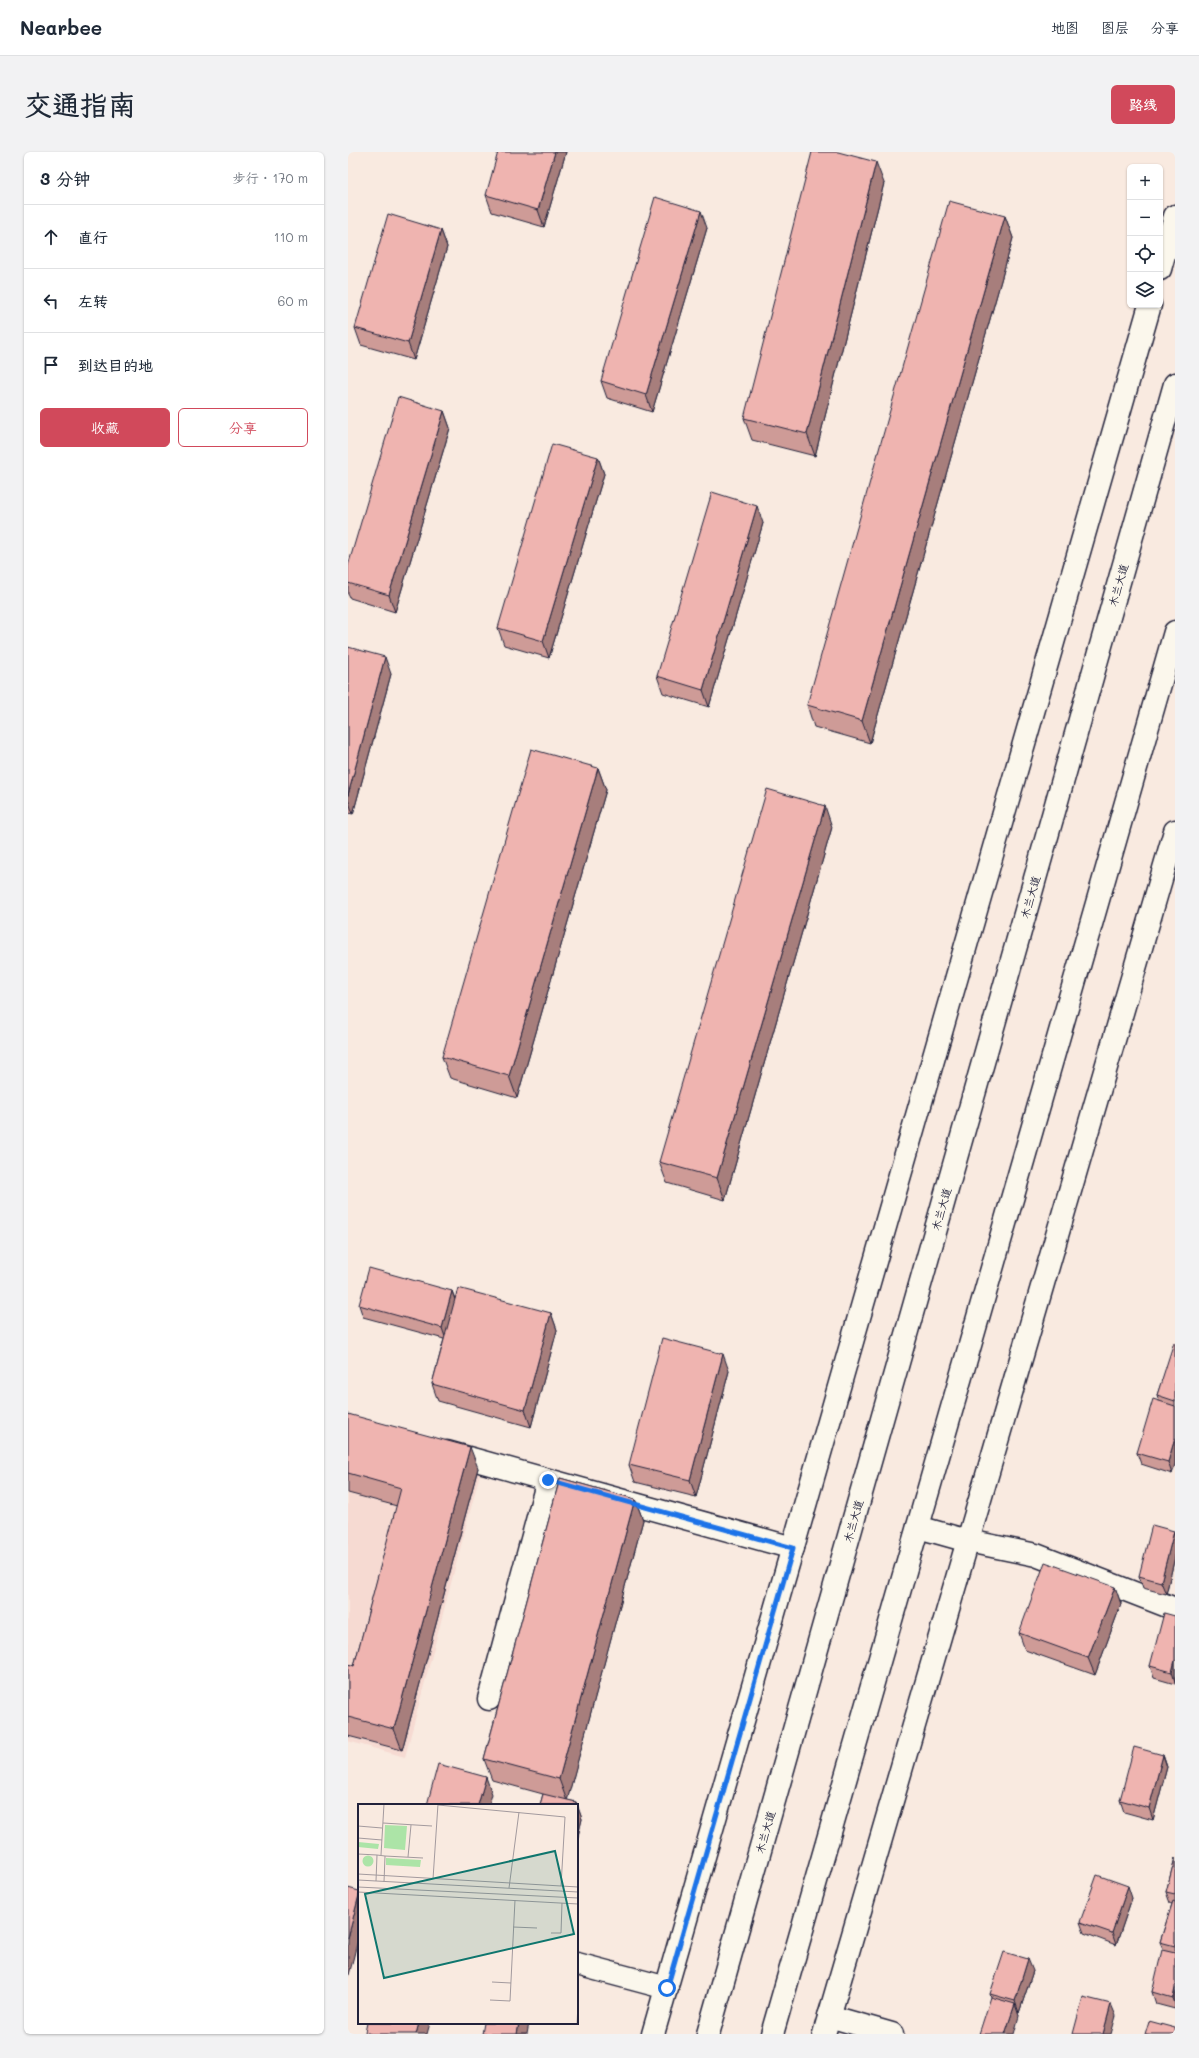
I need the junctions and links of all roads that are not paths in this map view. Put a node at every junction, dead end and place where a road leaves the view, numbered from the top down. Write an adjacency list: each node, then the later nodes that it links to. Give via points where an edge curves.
1 (1175, 216): 2 (main road)
2 (1163, 258)
3 (1149, 308): 11 (main road)
4 (1175, 384): 18 (main road, 木兰大道)
5 (1175, 632): 9 (main road)
6 (1175, 831): 10 (main road)
7 (425, 1446): 8 (main road)
8 (548, 1480): 11 (main road); 13 (main road)
9 (918, 1527): 10 (main road); 19 (main road)
10 (968, 1540): 12 (main road, via 1036,1556); 16 (main road)
11 (793, 1548): 15 (main road)
12 (1175, 1609)
13 (489, 1699)
14 (578, 1964): 15 (main road)
15 (667, 1988): 17 (main road)
16 (827, 2025): 20 (main road)
17 (653, 2034)
18 (708, 2034)
19 (772, 2034)
20 (892, 2034)

